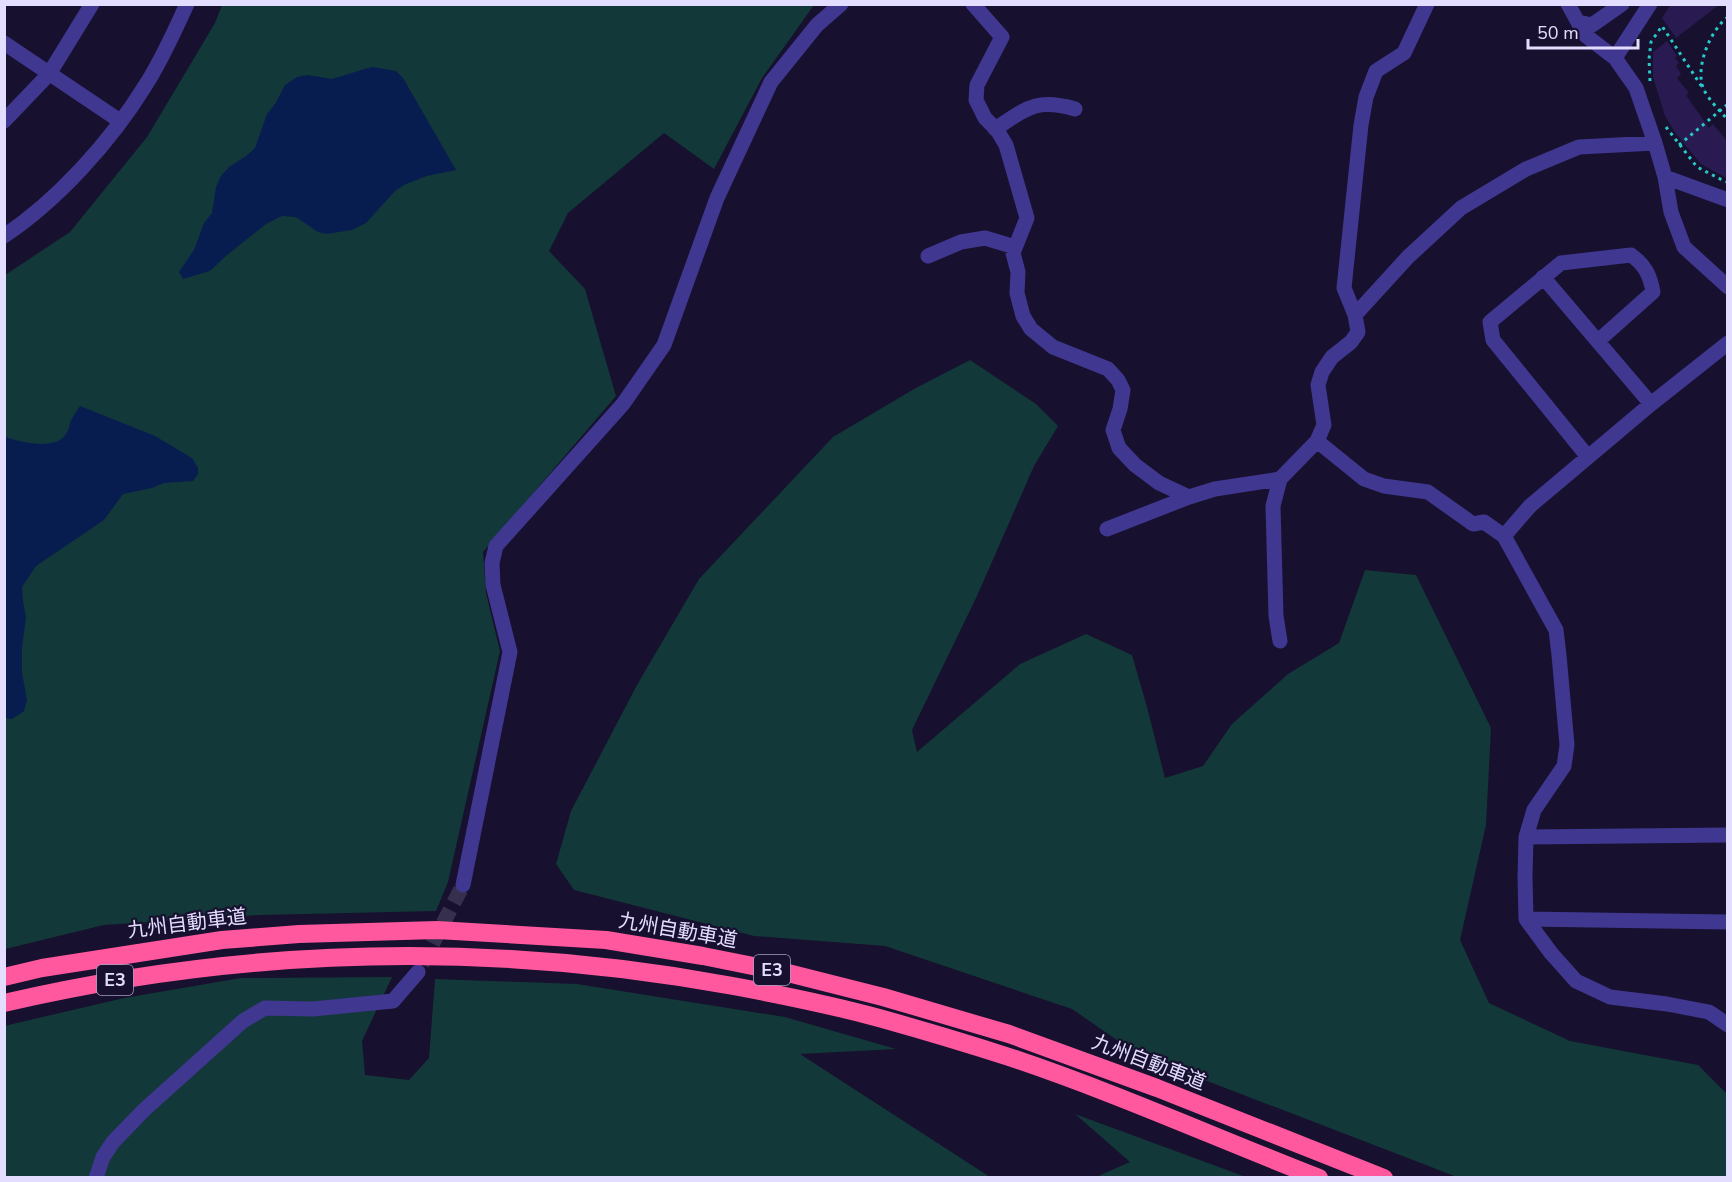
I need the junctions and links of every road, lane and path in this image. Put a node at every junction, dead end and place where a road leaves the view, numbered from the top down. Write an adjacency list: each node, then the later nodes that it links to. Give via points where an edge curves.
1 (92, 4): 13 (street)
2 (187, 4): 21 (street, via 145,87)
3 (841, 4): 47 (street, via 818,25 771,82 717,198 664,345 623,405 496,546 493,585 510,652)
4 (973, 4): 23 (street, via 1002,38 977,85 976,100)
5 (1427, 4): 34 (street, via 1404,53 1376,71 1366,97 1344,288)
6 (1568, 4): 10 (street)
7 (1623, 4): 10 (street, via 1592,25)
8 (1650, 4): 12 (street)
9 (1728, 17): 15 (path, via 1704,52)
10 (1578, 22): 12 (street, via 1585,35)
11 (4, 43): 13 (street)
12 (1615, 58): 24 (street, via 1636,88)
13 (49, 74): 20 (street); 21 (street)
14 (1651, 85): 15 (path, via 1651,42 1662,26)
15 (1704, 90): 18 (path)
16 (1728, 104): 18 (path)
17 (1075, 109): 23 (street, via 1057,104 1030,106)
18 (1720, 110): 19 (path); 25 (path)
19 (1728, 120)
20 (4, 121)
21 (120, 121): 29 (street, via 87,163 52,198)
22 (1662, 122): 25 (path)
23 (995, 129): 30 (street, via 1006,145 1027,218)
24 (1655, 143): 26 (street); 34 (street, via 1579,147 1526,169 1461,208 1408,257)
25 (1679, 145): 27 (path, via 1696,167)
26 (1665, 177): 28 (street); 33 (street, via 1671,212 1684,247)
27 (1728, 183)
28 (1728, 200)
29 (4, 236)
30 (1015, 247): 31 (street, via 986,237 961,242); 41 (street, via 1017,293 1031,329 1053,347 1108,369 1123,390 1113,430 1119,448 1159,483)
31 (928, 256)
32 (1544, 277): 35 (street); 35 (street, via 1562,263 1631,255 1640,261 1650,277 1653,292); 39 (street, via 1490,322 1493,340)
33 (1728, 288)
34 (1355, 315): 38 (street, via 1358,332 1332,357 1318,385 1324,425)
35 (1598, 341): 37 (street)
36 (1728, 343): 37 (street)
37 (1651, 404): 39 (street)
38 (1317, 441): 40 (street); 43 (street, via 1364,479 1428,492 1473,524 1484,522)
39 (1588, 457): 43 (street, via 1530,506)
40 (1280, 479): 41 (street); 44 (street, via 1273,506)
41 (1189, 497): 42 (street)
42 (1107, 529)
43 (1504, 536): 46 (street, via 1556,630 1567,745 1564,765 1534,810)
44 (1280, 641)
45 (1728, 835): 46 (street)
46 (1526, 837): 48 (street)
47 (463, 885)
48 (1526, 919): 49 (street); 53 (street, via 1576,981 1610,997 1709,1012)
49 (1728, 922)
50 (418, 972): 54 (street, via 393,1001 314,1009 265,1008 243,1021 113,1142)
51 (4, 977): 56 (highway, 九州自動車道 / E3, via 222,939 300,934 437,930 606,940 788,974 1009,1034)
52 (4, 1003): 55 (highway, E3, via 117,980 304,958 383,955 603,966 783,995 876,1017 1010,1058)
53 (1728, 1025)
54 (96, 1178)
55 (1319, 1178)
56 (1384, 1178)

